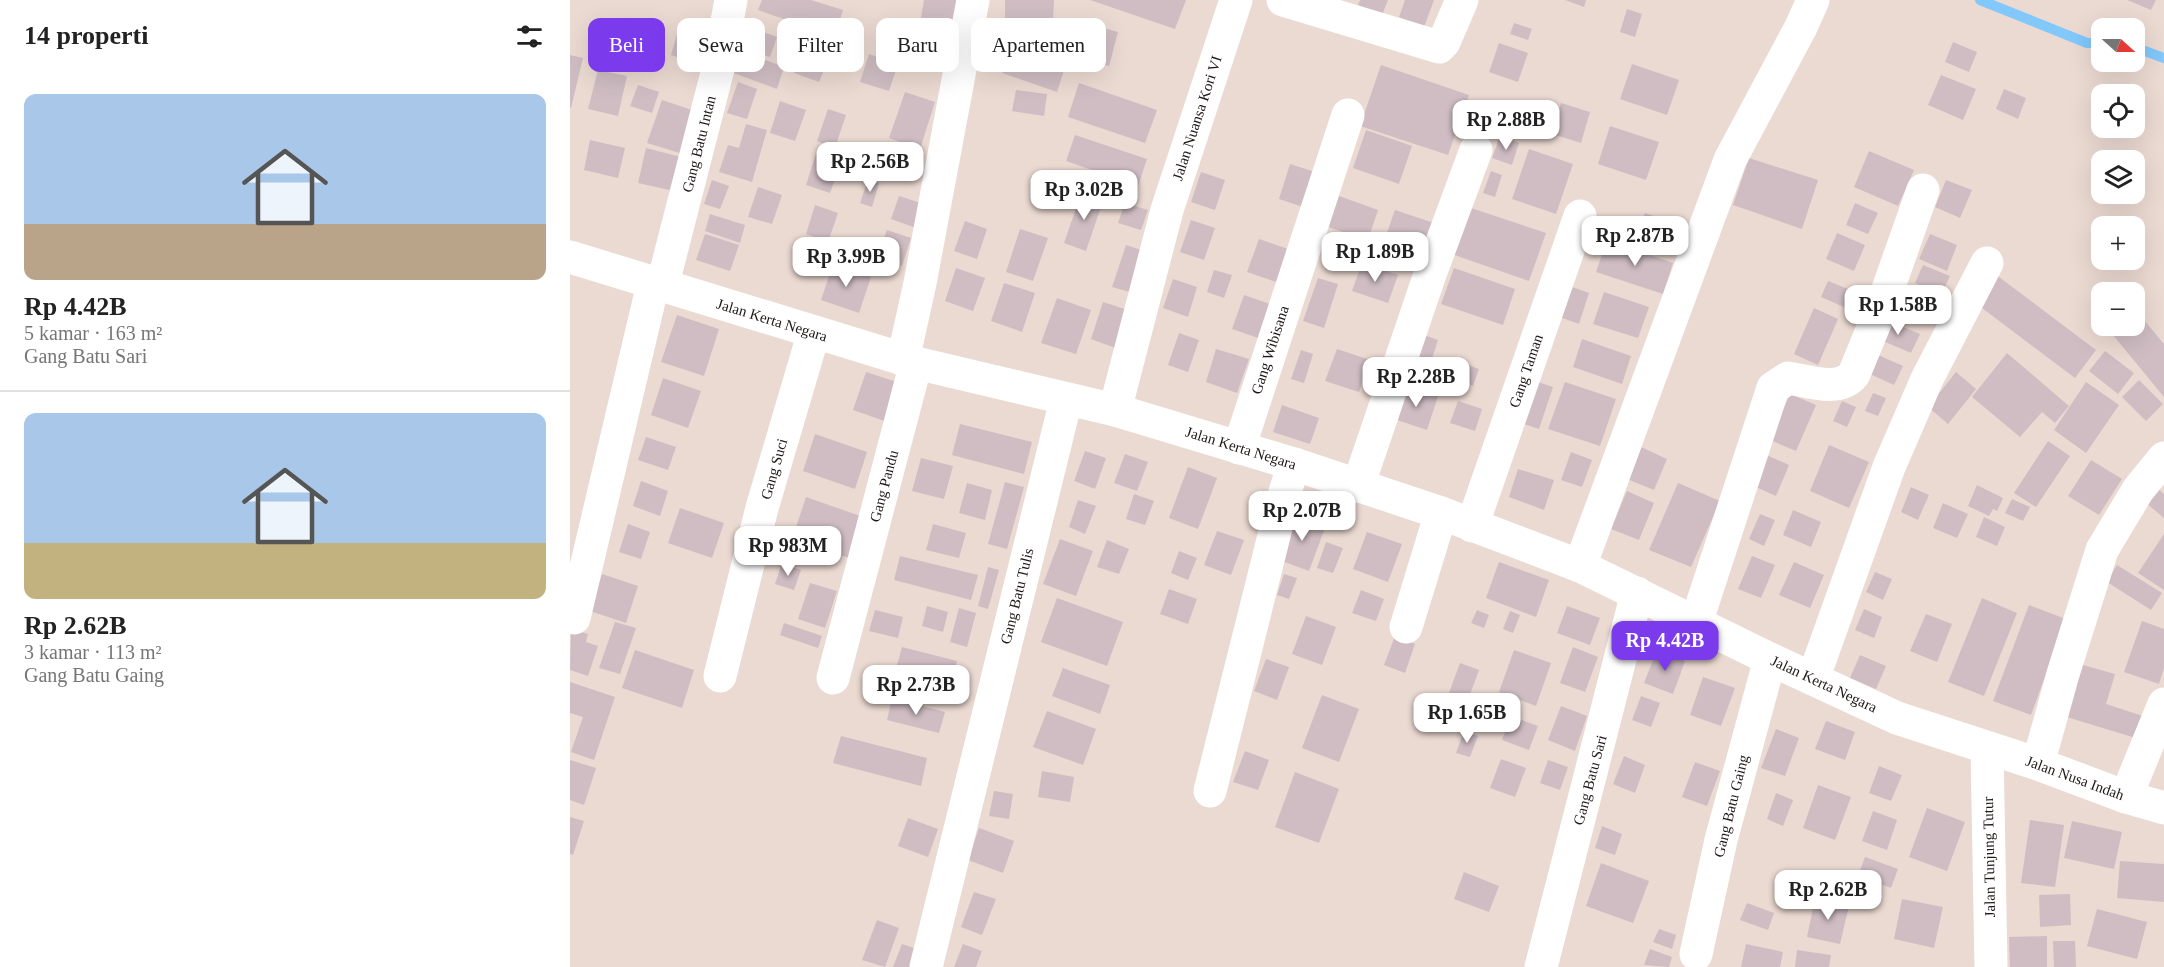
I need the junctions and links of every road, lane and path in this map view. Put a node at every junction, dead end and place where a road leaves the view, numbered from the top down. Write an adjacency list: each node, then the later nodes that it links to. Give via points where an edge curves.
1 (731, 0): 13 (street, Gang Batu Intan, via 718,69)
2 (973, 0): 15 (street, Gang Pandu)
3 (1236, 0): 17 (street, Jalan Nuansa Kori VI, via 1167,210)
4 (1282, 0): 5 (street, via 1439,47)
5 (1462, 0)
6 (1807, 14): 24 (street, via 1730,160)
7 (1348, 116): 18 (street, Gang Wibisana)
8 (1476, 150): 21 (street)
9 (1923, 190): 27 (street, via 1851,379 1834,386 1788,378 1773,388)
10 (1580, 216): 23 (street, Gang Taman)
11 (570, 257): 13 (street, Jalan Kerta Negara)
12 (1987, 263): 32 (street, via 1927,379 1889,467)
13 (657, 285): 14 (street, Jalan Kerta Negara); 26 (street, Gang Batu Intan)
14 (814, 332): 15 (street, Jalan Kerta Negara); 30 (street, Gang Suci, via 762,508)
15 (909, 362): 16 (street, Jalan Kerta Negara); 31 (street, Gang Pandu)
16 (1066, 400): 17 (street, Jalan Kerta Negara); 40 (street, Gang Batu Tulis)
17 (1115, 410): 18 (street, Jalan Kerta Negara)
18 (1239, 448): 20 (street, Jalan Kerta Negara)
19 (2164, 458): 35 (street, via 2138,490 2102,550)
20 (1294, 464): 21 (street, Jalan Kerta Negara); 36 (street)
21 (1358, 486): 22 (street, Jalan Kerta Negara)
22 (1441, 513): 23 (street, Jalan Kerta Negara); 28 (street)
23 (1472, 526): 24 (street, Jalan Kerta Negara)
24 (1580, 566): 25 (street, Jalan Kerta Negara)
25 (1637, 593): 27 (street, Jalan Kerta Negara); 41 (street, Gang Batu Sari)
26 (574, 618)
27 (1696, 623): 29 (street, Jalan Kerta Negara)
28 (1406, 627)
29 (1770, 659): 32 (street, Jalan Kerta Negara); 39 (street, Gang Batu Gaing, via 1721,840)
30 (720, 676)
31 (833, 678)
32 (1812, 679): 34 (street, Jalan Kerta Negara, via 1897,718)
33 (2164, 704): 37 (street)
34 (1987, 748): 35 (street, Jalan Nusa Indah); 42 (street, Jalan Tunjung Tutur)
35 (2038, 764): 37 (street, Jalan Nusa Indah)
36 (1210, 791)
37 (2126, 797): 38 (street, Jalan Nusa Indah)
38 (2164, 808)
39 (1696, 954)
40 (926, 967)
41 (1540, 967)
42 (1991, 967)

